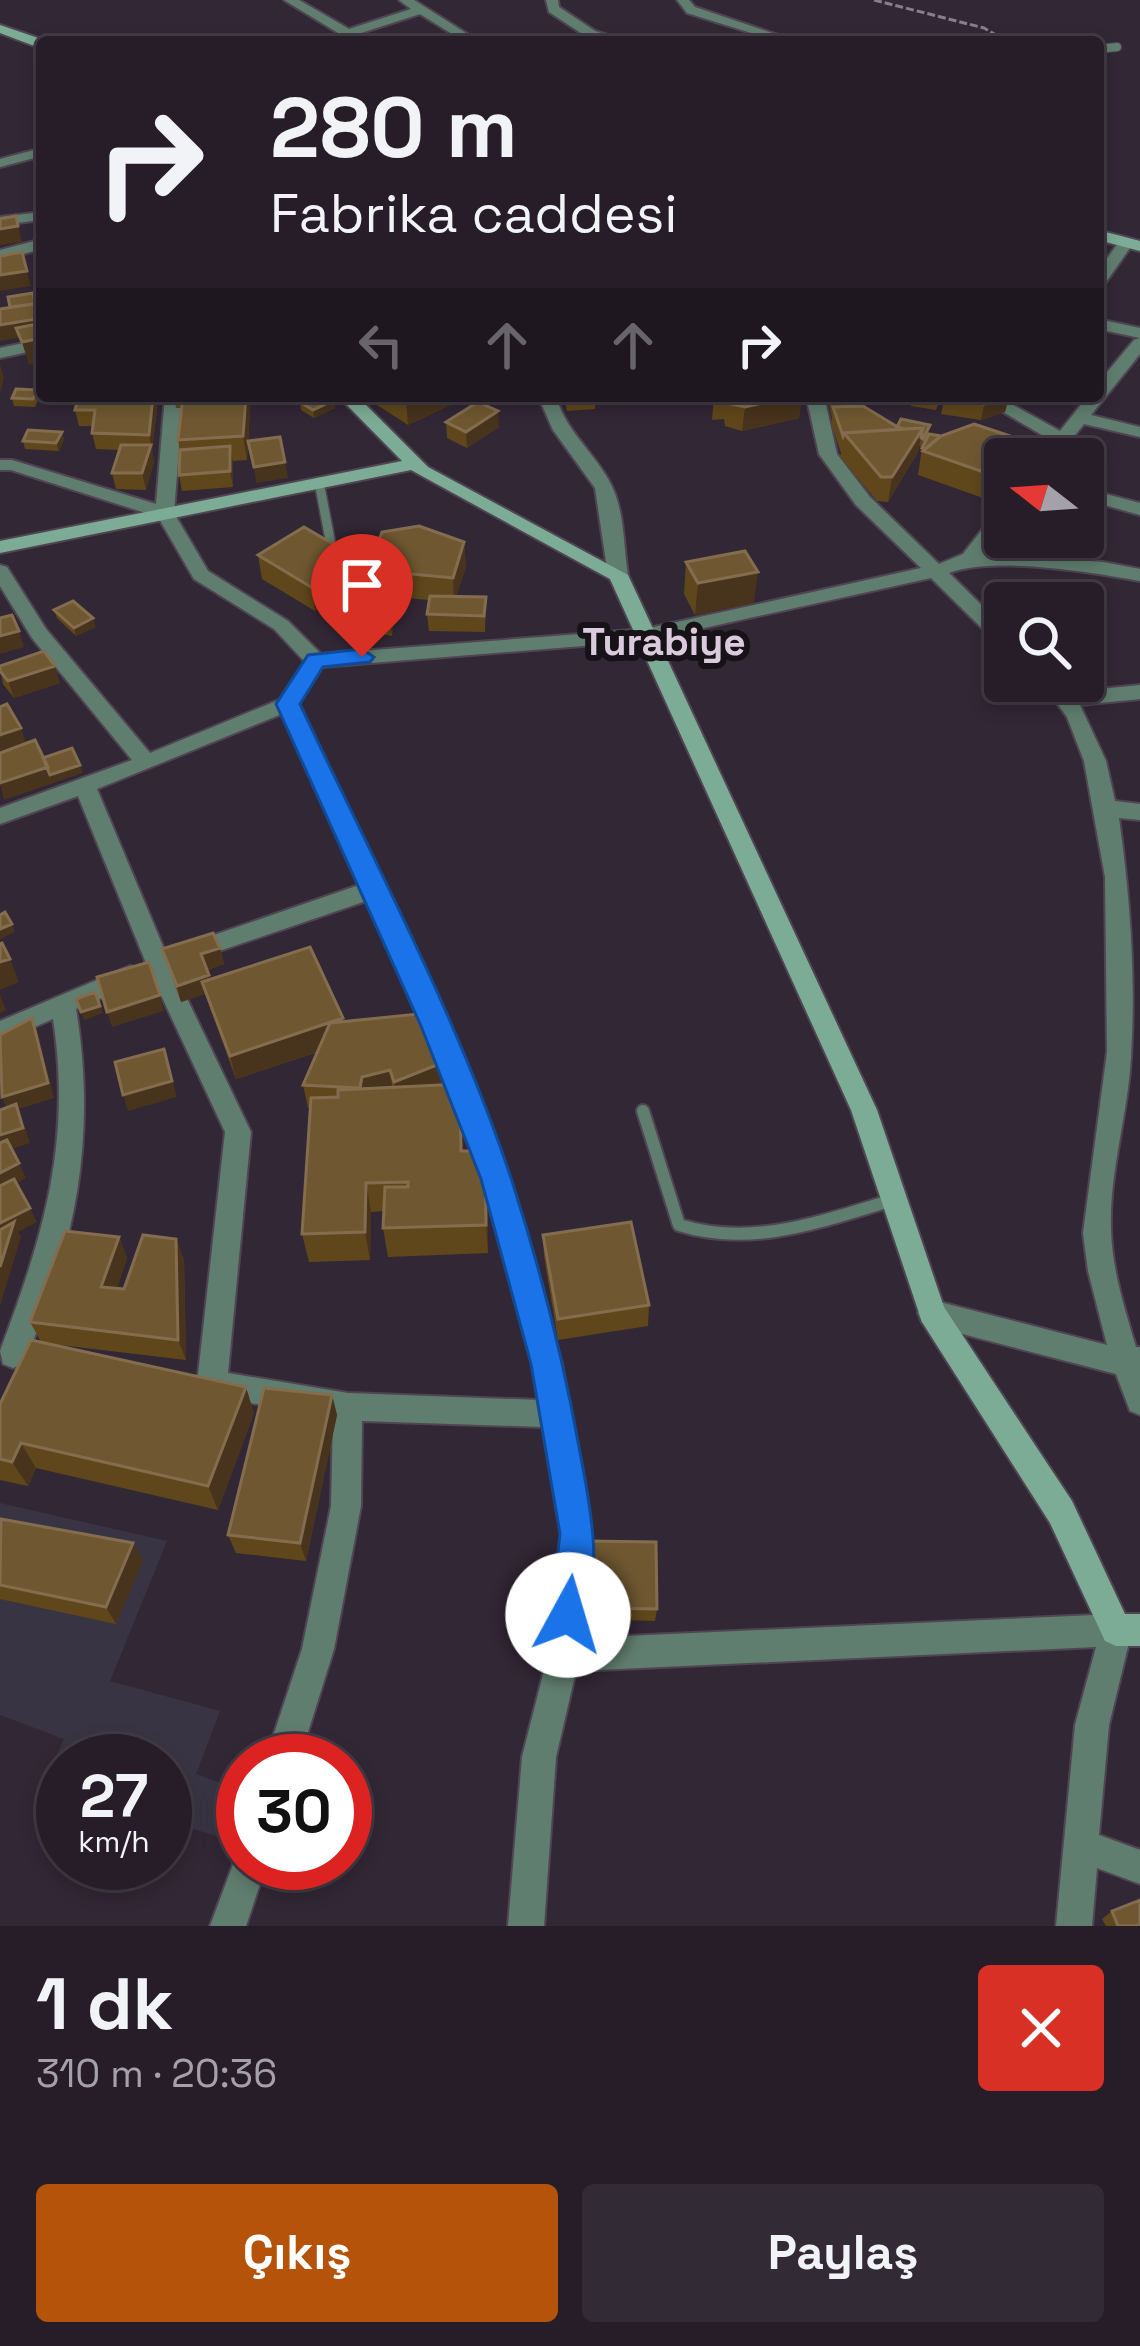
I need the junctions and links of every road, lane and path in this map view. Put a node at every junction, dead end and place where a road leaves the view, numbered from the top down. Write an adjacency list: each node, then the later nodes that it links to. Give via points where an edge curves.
1 (290, 0): 8 (street)
2 (405, 0): 6 (street)
3 (552, 0): 11 (street, via 571,24)
4 (683, 0): 12 (street, via 691,10)
5 (874, 0): 13 (path)
6 (418, 11): 9 (street); 10 (street)
7 (0, 29): 14 (street)
8 (353, 36)
9 (361, 36)
10 (463, 36)
11 (606, 36)
12 (775, 36)
13 (998, 36)
14 (36, 42)
15 (1117, 47): 16 (lane)
16 (1104, 48)
17 (36, 154): 18 (street)
18 (0, 163)
19 (36, 217): 20 (street)
20 (0, 221)
21 (1133, 244): 24 (street)
22 (36, 246): 23 (street)
23 (0, 255)
24 (1104, 275)
25 (1104, 325): 26 (street)
26 (1140, 333)
27 (1140, 343): 30 (street)
28 (36, 345): 29 (street)
29 (1, 352)
30 (1104, 387)
31 (174, 402): 46 (street)
32 (353, 402): 41 (street)
33 (549, 402): 53 (street, via 602,482)
34 (816, 402): 52 (street, via 828,454 863,501)
35 (996, 402): 39 (street)
36 (1092, 402): 37 (street)
37 (1080, 418): 38 (street); 40 (street)
38 (1140, 432)
39 (1058, 438)
40 (1064, 438)
41 (414, 464): 43 (street); 53 (street)
42 (0, 465): 46 (street)
43 (319, 482): 46 (street); 49 (lane)
44 (1104, 499): 45 (street)
45 (1140, 509)
46 (165, 513): 48 (street); 57 (street, via 201,575 281,625)
47 (984, 540): 50 (street)
48 (0, 547)
49 (332, 550)
50 (970, 558): 52 (street); 54 (street)
51 (0, 571): 62 (street, via 39,633)
52 (937, 572): 55 (street); 56 (street)
53 (618, 575): 56 (street)
54 (1140, 575)
55 (984, 618)
56 (645, 635): 57 (street); 73 (street, via 864,1110)
57 (316, 661): 61 (street)
58 (1104, 691): 59 (street)
59 (1140, 692)
60 (1068, 702): 64 (street, via 1097,755)
61 (288, 704): 62 (street); 67 (street)
62 (146, 763): 63 (street)
63 (84, 785): 66 (street); 68 (street)
64 (1104, 808): 65 (street); 71 (street, via 1122,945)
65 (1140, 812)
66 (0, 816)
67 (371, 890): 68 (street); 79 (street, via 496,1179)
68 (158, 963): 69 (street); 78 (street, via 238,1132 201,1382)
69 (63, 1004): 70 (street); 76 (street, via 76,1071 70,1184)
70 (0, 1031)
71 (1128, 1094): 75 (street, via 1097,1234)
72 (643, 1111): 73 (lane, via 679,1225 696,1232 731,1238)
73 (894, 1199): 74 (street)
74 (932, 1313): 75 (street); 80 (street)
75 (1132, 1361): 77 (street)
76 (22, 1362)
77 (1140, 1402)
78 (348, 1407): 79 (street); 82 (street, via 346,1506 318,1648)
79 (556, 1414): 81 (street, via 577,1534)
80 (1128, 1630): 81 (street); 83 (street, via 1092,1725)
81 (564, 1655): 87 (street, via 538,1757)
82 (291, 1734)
83 (1083, 1846): 84 (street); 88 (street)
84 (1140, 1867)
85 (241, 1890): 86 (street)
86 (228, 1926)
87 (526, 1926)
88 (1074, 1926)

